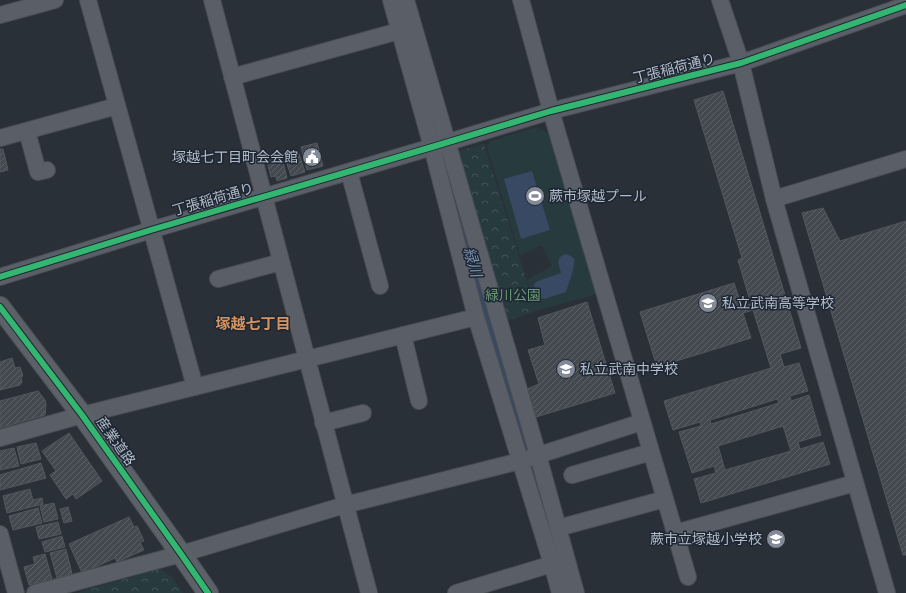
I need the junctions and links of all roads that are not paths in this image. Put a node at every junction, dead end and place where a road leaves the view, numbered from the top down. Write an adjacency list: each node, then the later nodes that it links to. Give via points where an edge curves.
1 (56, 0): 9 (street)
2 (88, 0): 13 (street)
3 (212, 0): 12 (street)
4 (391, 0): 10 (street)
5 (406, 0): 17 (street)
6 (521, 0): 14 (street)
7 (720, 0): 11 (street)
8 (906, 5): 11 (street, 丁張稲荷通り)
9 (0, 16)
10 (399, 31): 12 (street); 17 (street)
11 (741, 63): 14 (street, 丁張稲荷通り); 22 (street)
12 (232, 77): 21 (street)
13 (117, 106): 15 (street); 23 (street)
14 (551, 111): 17 (street, 丁張稲荷通り); 36 (street)
15 (27, 131): 16 (street); 19 (street, via 38,172)
16 (0, 138)
17 (439, 145): 20 (street, 丁張稲荷通り); 29 (street); 40 (street)
18 (906, 159): 22 (street)
19 (47, 170)
20 (349, 172): 21 (street, 丁張稲荷通り); 27 (street)
21 (265, 197): 23 (street, 丁張稲荷通り); 24 (street)
22 (774, 199): 43 (street)
23 (151, 230): 25 (street, 丁張稲荷通り); 32 (street)
24 (282, 262): 26 (street); 31 (street)
25 (0, 277)
26 (218, 279)
27 (380, 286)
28 (0, 307): 35 (main road, 産業道路)
29 (476, 317): 30 (street); 41 (street)
30 (403, 335): 31 (street); 33 (street)
31 (307, 359): 32 (street); 37 (street)
32 (195, 387): 35 (street)
33 (419, 401)
34 (363, 413): 37 (street)
35 (82, 415): 38 (street); 49 (main road, 産業道路)
36 (642, 422): 39 (street); 40 (street)
37 (323, 423): 45 (street)
38 (0, 438)
39 (651, 452): 42 (street); 44 (street)
40 (537, 456): 41 (street); 46 (street)
41 (521, 461): 45 (street); 50 (street)
42 (572, 475)
43 (855, 483): 47 (street); 60 (street)
44 (665, 499): 46 (street); 47 (street)
45 (345, 505): 49 (street); 56 (street)
46 (558, 528): 59 (street)
47 (675, 533): 51 (street)
48 (0, 534): 53 (street)
49 (181, 554): 52 (street); 55 (main road, 産業道路)
50 (552, 564): 57 (street); 58 (street)
51 (688, 577)
52 (71, 588): 54 (street)
53 (16, 593)
54 (35, 593)
55 (208, 593)
56 (369, 593)
57 (456, 593)
58 (560, 593)
59 (576, 593)
60 (887, 593)

